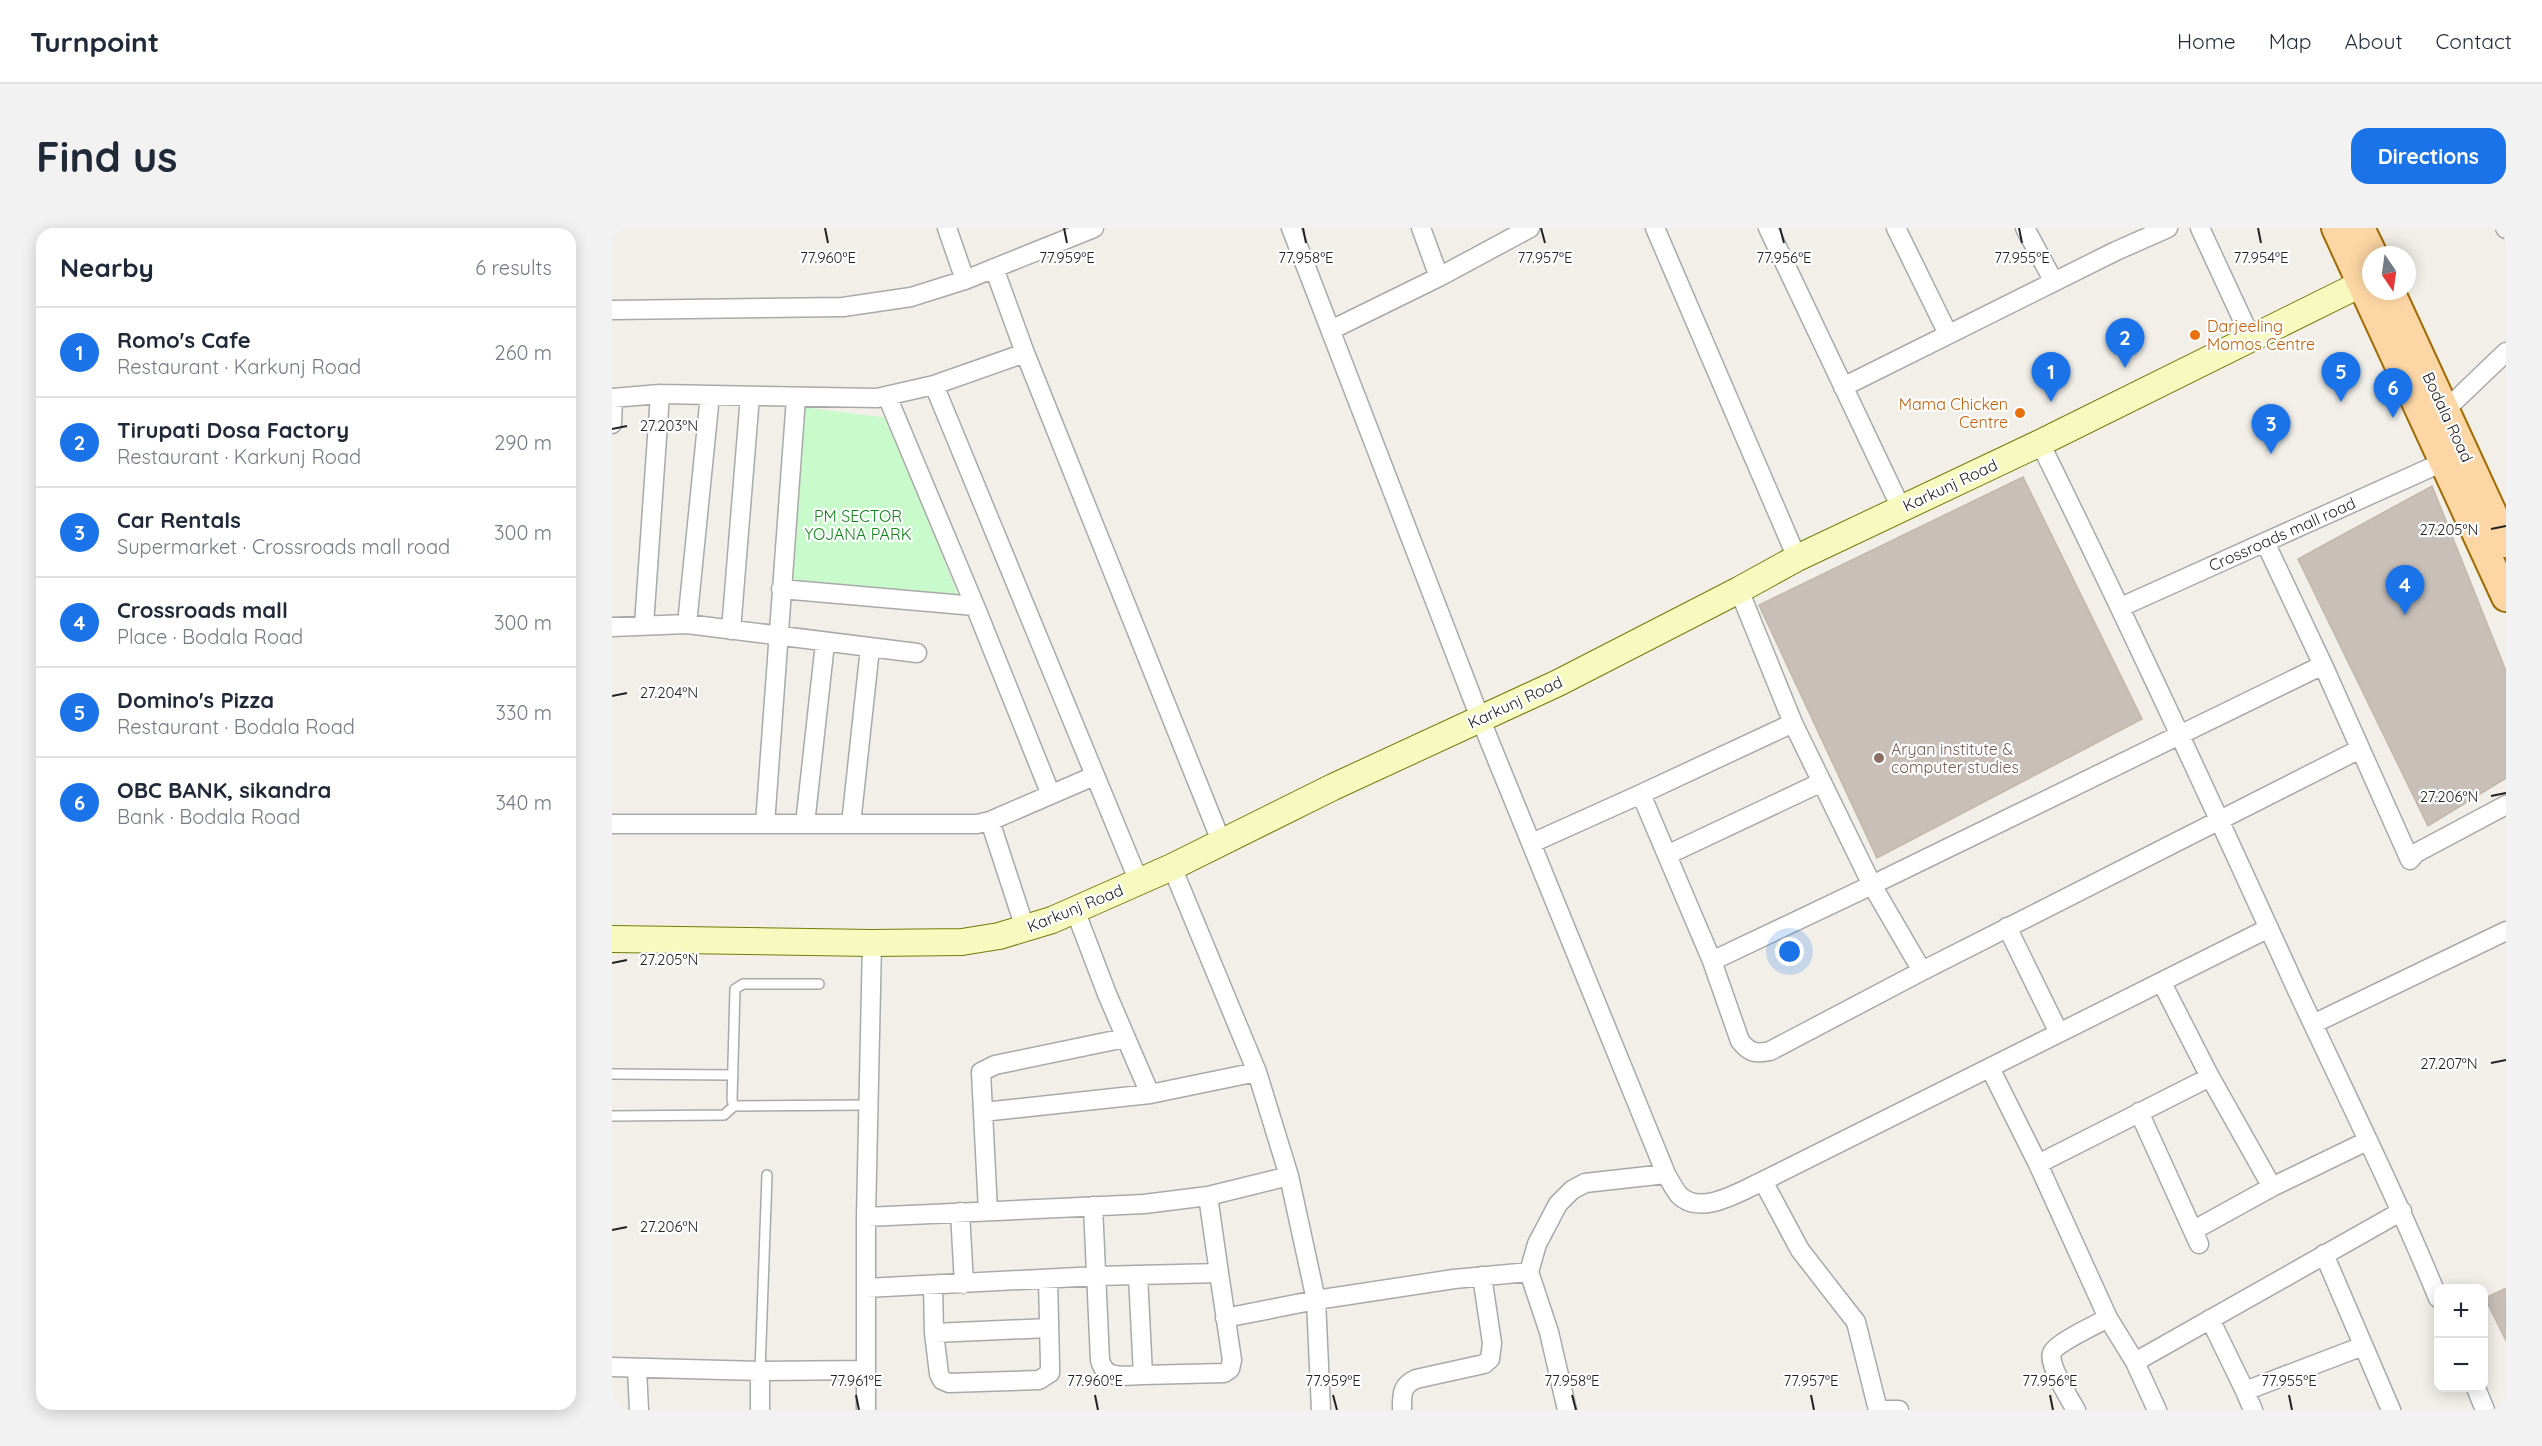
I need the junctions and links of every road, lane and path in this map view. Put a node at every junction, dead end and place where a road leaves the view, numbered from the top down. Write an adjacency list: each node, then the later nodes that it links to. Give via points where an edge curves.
1 (946, 228): 18 (street)
2 (1094, 228): 15 (street)
3 (1291, 228): 24 (street)
4 (1421, 228): 17 (street)
5 (1530, 228): 17 (street)
6 (1655, 228): 44 (street)
7 (1768, 228): 30 (street)
8 (1896, 228): 25 (street)
9 (2025, 228): 19 (street)
10 (2168, 228): 19 (street)
11 (2200, 228): 26 (street)
12 (2336, 228): 16 (main road, Bodala Road)
13 (2360, 228): 14 (main road)
14 (2369, 246)
15 (994, 268): 18 (street); 28 (street)
16 (2362, 272)
17 (1439, 277): 24 (street)
18 (965, 280): 23 (street, via 911,297 843,307)
19 (2054, 282): 25 (street)
20 (2362, 283): 26 (street, Karkunj Road)
21 (2377, 300): 37 (main road, Bodala Road)
22 (2393, 300): 37 (main road, Bodala Road)
23 (612, 310)
24 (1331, 330): 59 (street)
25 (1948, 334): 30 (street)
26 (2251, 338): 39 (street, Karkunj Road)
27 (2506, 352): 37 (street)
28 (1025, 353): 29 (street); 74 (street)
29 (934, 385): 34 (street); 63 (street)
30 (1843, 387): 41 (street)
31 (660, 394): 32 (street); 35 (street); 51 (street)
32 (710, 395): 33 (street); 50 (street)
33 (750, 396): 36 (street); 53 (street)
34 (887, 396): 36 (street); 48 (street)
35 (613, 398): 38 (street)
36 (796, 398): 45 (street)
37 (2436, 418): 40 (main road, Bodala Road); 43 (main road, Bodala Road)
38 (612, 424)
39 (2040, 443): 41 (street, Karkunj Road); 49 (street)
40 (2443, 462): 42 (street, Crossroads mall road); 47 (main road, Bodala Road)
41 (1902, 508): 44 (street, Karkunj Road)
42 (2265, 542): 49 (street, Crossroads mall road); 58 (street)
43 (2506, 543)
44 (1797, 558): 46 (street, Karkunj Road)
45 (781, 589): 48 (street); 54 (street)
46 (1739, 590): 59 (street, Karkunj Road, via 1558,683); 60 (street)
47 (2506, 597)
48 (975, 606): 66 (street)
49 (2121, 607): 61 (street)
50 (687, 624): 51 (street); 53 (street)
51 (644, 625): 52 (street)
52 (612, 627)
53 (731, 630): 54 (street)
54 (778, 635): 55 (street); 71 (street)
55 (825, 643): 56 (street); 72 (street)
56 (870, 648): 57 (street); 73 (street)
57 (917, 653)
58 (2324, 665): 61 (street); 62 (street)
59 (1480, 718): 74 (street, Karkunj Road); 75 (street)
60 (1793, 723): 64 (street); 65 (street)
61 (2179, 736): 69 (street); 79 (street)
62 (2360, 749): 67 (street, via 2410,860 2416,853); 69 (street)
63 (1094, 777): 66 (street); 78 (street)
64 (1822, 783): 76 (street); 79 (street)
65 (1641, 794): 75 (street); 76 (street)
66 (1051, 795): 68 (street)
67 (2506, 805)
68 (990, 821): 73 (street); 82 (street)
69 (2220, 822): 81 (street); 83 (street)
70 (612, 824): 71 (street)
71 (765, 824): 72 (street)
72 (805, 824): 73 (street)
73 (851, 824)
74 (1221, 841): 77 (street, Karkunj Road)
75 (1532, 843): 108 (street)
76 (1667, 855): 88 (street)
77 (1172, 867): 78 (street, Karkunj Road); 96 (street)
78 (1139, 882): 80 (street, Karkunj Road)
79 (1872, 885): 88 (street); 89 (street)
80 (1075, 910): 82 (street, Karkunj Road); 94 (street)
81 (2007, 927): 89 (street); 93 (street)
82 (1025, 928): 87 (street, Karkunj Road, via 962,942)
83 (2269, 928): 90 (street); 92 (street)
84 (612, 930): 86 (street)
85 (2506, 931): 92 (street)
86 (612, 939): 87 (street, Karkunj Road)
87 (872, 943): 101 (street)
88 (1712, 961): 89 (street, via 1740,1041 1757,1054 1770,1051)
89 (1922, 971)
90 (2162, 983): 93 (street); 99 (street)
91 (819, 984): 98 (lane, via 739,986 734,993)
92 (2313, 1024): 106 (street)
93 (2059, 1033): 95 (street)
94 (1125, 1038): 100 (street); 103 (street, via 985,1068 980,1083)
95 (1990, 1068): 107 (street); 111 (street)
96 (1257, 1072): 100 (street); 110 (street)
97 (612, 1074): 98 (lane)
98 (733, 1075): 102 (lane)
99 (2210, 1077): 104 (street); 112 (street)
100 (1150, 1094): 103 (street)
101 (868, 1105): 102 (lane); 118 (street)
102 (734, 1106): 105 (lane, via 724,1115)
103 (983, 1112): 115 (street)
104 (2139, 1112): 107 (street); 112 (street, via 2196,1237)
105 (612, 1116)
106 (2367, 1140): 112 (street); 116 (street)
107 (2038, 1164): 132 (street)
108 (1666, 1174): 111 (street, via 1678,1194 1689,1203 1704,1204); 120 (street, via 1586,1183 1572,1190 1546,1224)
109 (767, 1175): 141 (lane)
110 (1289, 1176): 113 (street); 130 (street)
111 (1763, 1181): 151 (street, via 1800,1250 1856,1322)
112 (2272, 1187)
113 (1208, 1196): 114 (street); 121 (street)
114 (1093, 1206): 115 (street); 123 (street)
115 (988, 1211): 117 (street)
116 (2402, 1211): 119 (street); 128 (street)
117 (960, 1212): 118 (street); 126 (street)
118 (866, 1216): 129 (street)
119 (2324, 1254): 133 (street); 136 (street)
120 (1529, 1272): 124 (street); 150 (street, via 1549,1332)
121 (1219, 1273): 122 (street); 131 (street)
122 (1138, 1275): 123 (street); 142 (street)
123 (1097, 1276): 125 (street); 142 (street, via 1102,1369 1108,1374)
124 (1482, 1276): 130 (street); 149 (street, via 1490,1359 1484,1364 1407,1383 1403,1388)
125 (1048, 1279): 126 (street); 134 (street)
126 (964, 1284): 127 (street)
127 (933, 1285): 129 (street); 135 (street)
128 (2434, 1286)
129 (866, 1288): 140 (street)
130 (1316, 1300): 131 (street); 148 (street)
131 (1225, 1318): 142 (street, via 1230,1369 1224,1373)
132 (2108, 1318): 137 (street); 155 (street, via 2052,1352)
133 (2210, 1319): 137 (street); 143 (street)
134 (1049, 1328): 135 (street); 135 (street, via 1050,1373 1039,1380 942,1380)
135 (934, 1333)
136 (2362, 1346): 143 (street); 158 (street)
137 (2135, 1362): 156 (street)
138 (612, 1367): 139 (street)
139 (637, 1369): 141 (street); 145 (street)
140 (865, 1370): 141 (street); 147 (street)
141 (760, 1371): 146 (street)
142 (1143, 1375)
143 (2245, 1391): 157 (street)
144 (2478, 1392): 159 (street)
145 (639, 1410)
146 (760, 1410)
147 (866, 1410)
148 (1321, 1410)
149 (1402, 1410)
150 (1567, 1410)
151 (1878, 1410)
152 (1885, 1410): 153 (street)
153 (1890, 1410): 154 (street)
154 (1899, 1410)
155 (2076, 1410)
156 (2157, 1410)
157 (2253, 1410)
158 (2391, 1410)
159 (2485, 1410)

